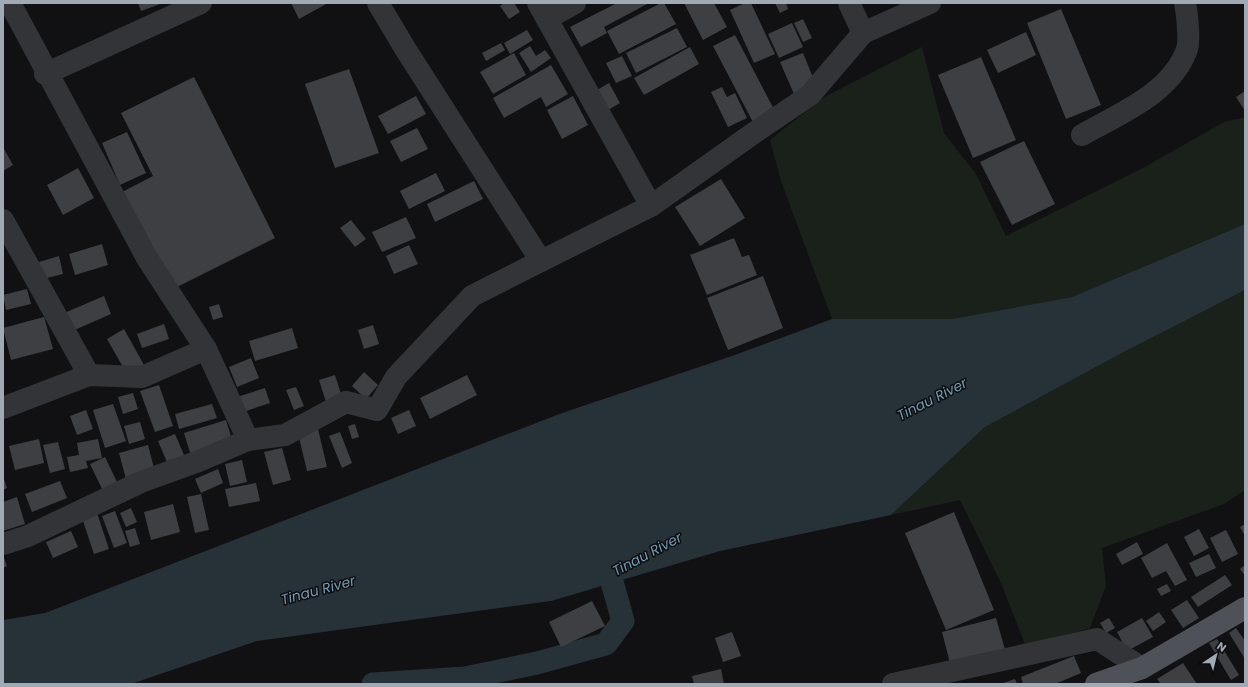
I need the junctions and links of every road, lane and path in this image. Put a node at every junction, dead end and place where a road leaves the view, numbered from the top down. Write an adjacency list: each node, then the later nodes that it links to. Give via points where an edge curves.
1 (10, 3): 10 (street)
2 (201, 3): 10 (street)
3 (378, 3): 14 (street)
4 (575, 3): 8 (street)
5 (849, 3): 9 (street)
6 (930, 3): 9 (street)
7 (1185, 3): 11 (street, via 1187,48 1173,75 1140,102)
8 (542, 11): 12 (street)
9 (863, 33): 12 (street, via 810,95)
10 (47, 73): 15 (street, via 147,258)
11 (1082, 135)
12 (651, 206): 14 (street)
13 (3, 220): 16 (street)
14 (541, 261): 18 (street, via 472,296 396,377 377,410 346,402 285,436)
15 (206, 350): 16 (street, via 142,377); 18 (street)
16 (89, 375): 17 (street)
17 (3, 408)
18 (248, 440): 19 (street, via 199,462 141,482 28,536)
19 (3, 544)
20 (1245, 608): 21 (main road)
21 (1142, 668): 22 (street, via 1097,639); 23 (main road)
22 (893, 684)
23 (1096, 684)

